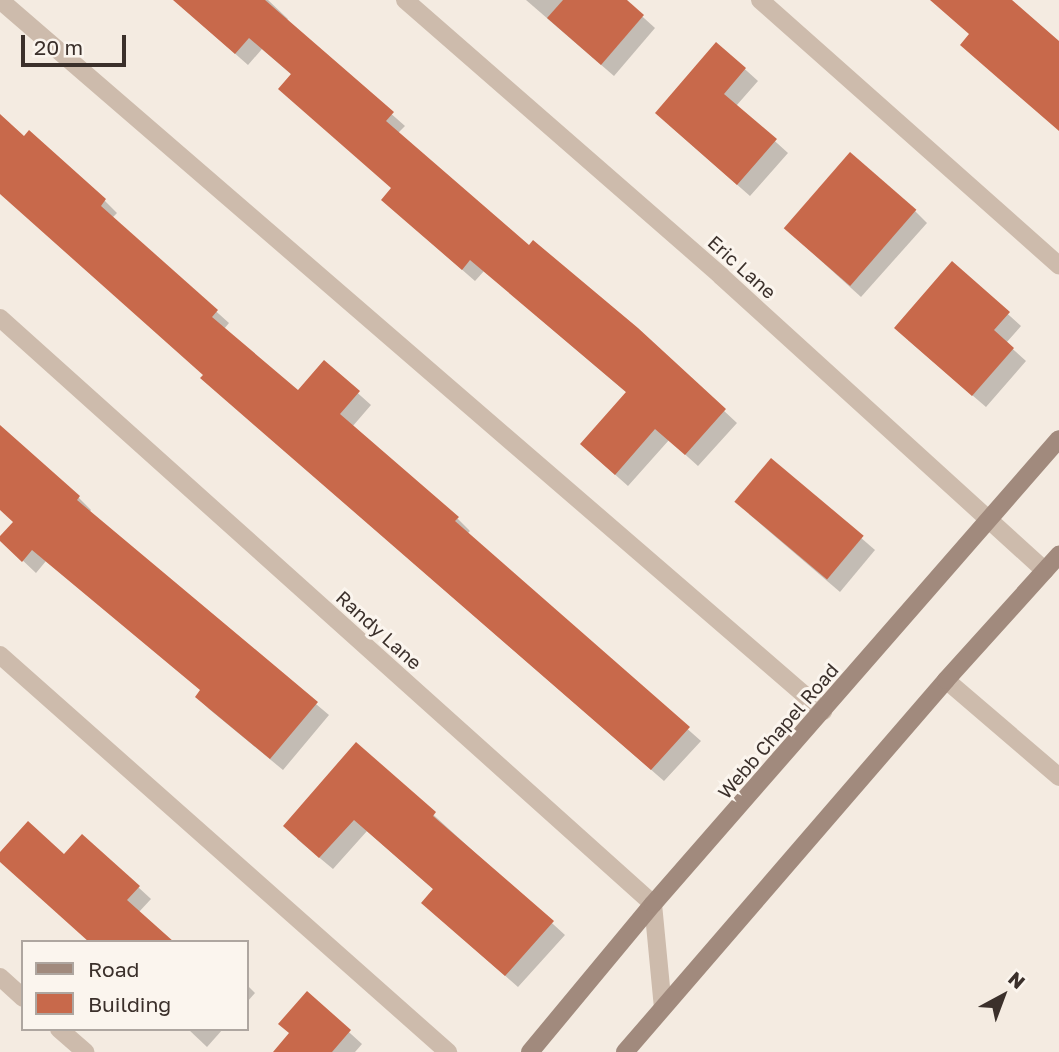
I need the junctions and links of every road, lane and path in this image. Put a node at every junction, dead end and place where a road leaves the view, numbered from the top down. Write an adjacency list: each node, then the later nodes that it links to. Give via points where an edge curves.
1 (0, 0): 12 (street)
2 (405, 0): 7 (street, Eric Lane)
3 (760, 0): 4 (street)
4 (1059, 265)
5 (0, 318): 14 (street, Randy Lane)
6 (1059, 439): 7 (main road, Webb Chapel Road)
7 (991, 519): 9 (street, Eric Lane); 12 (main road, Webb Chapel Road)
8 (1059, 555): 9 (main road)
9 (1045, 570): 11 (main road)
10 (0, 655): 20 (street)
11 (946, 680): 13 (street); 17 (main road)
12 (823, 711): 14 (main road, Webb Chapel Road)
13 (1059, 777)
14 (653, 904): 17 (street); 21 (main road, Webb Chapel Road)
15 (0, 977): 16 (street)
16 (21, 996)
17 (663, 1007): 22 (main road)
18 (61, 1031): 19 (street)
19 (85, 1052)
20 (448, 1052)
21 (530, 1052)
22 (625, 1052)

